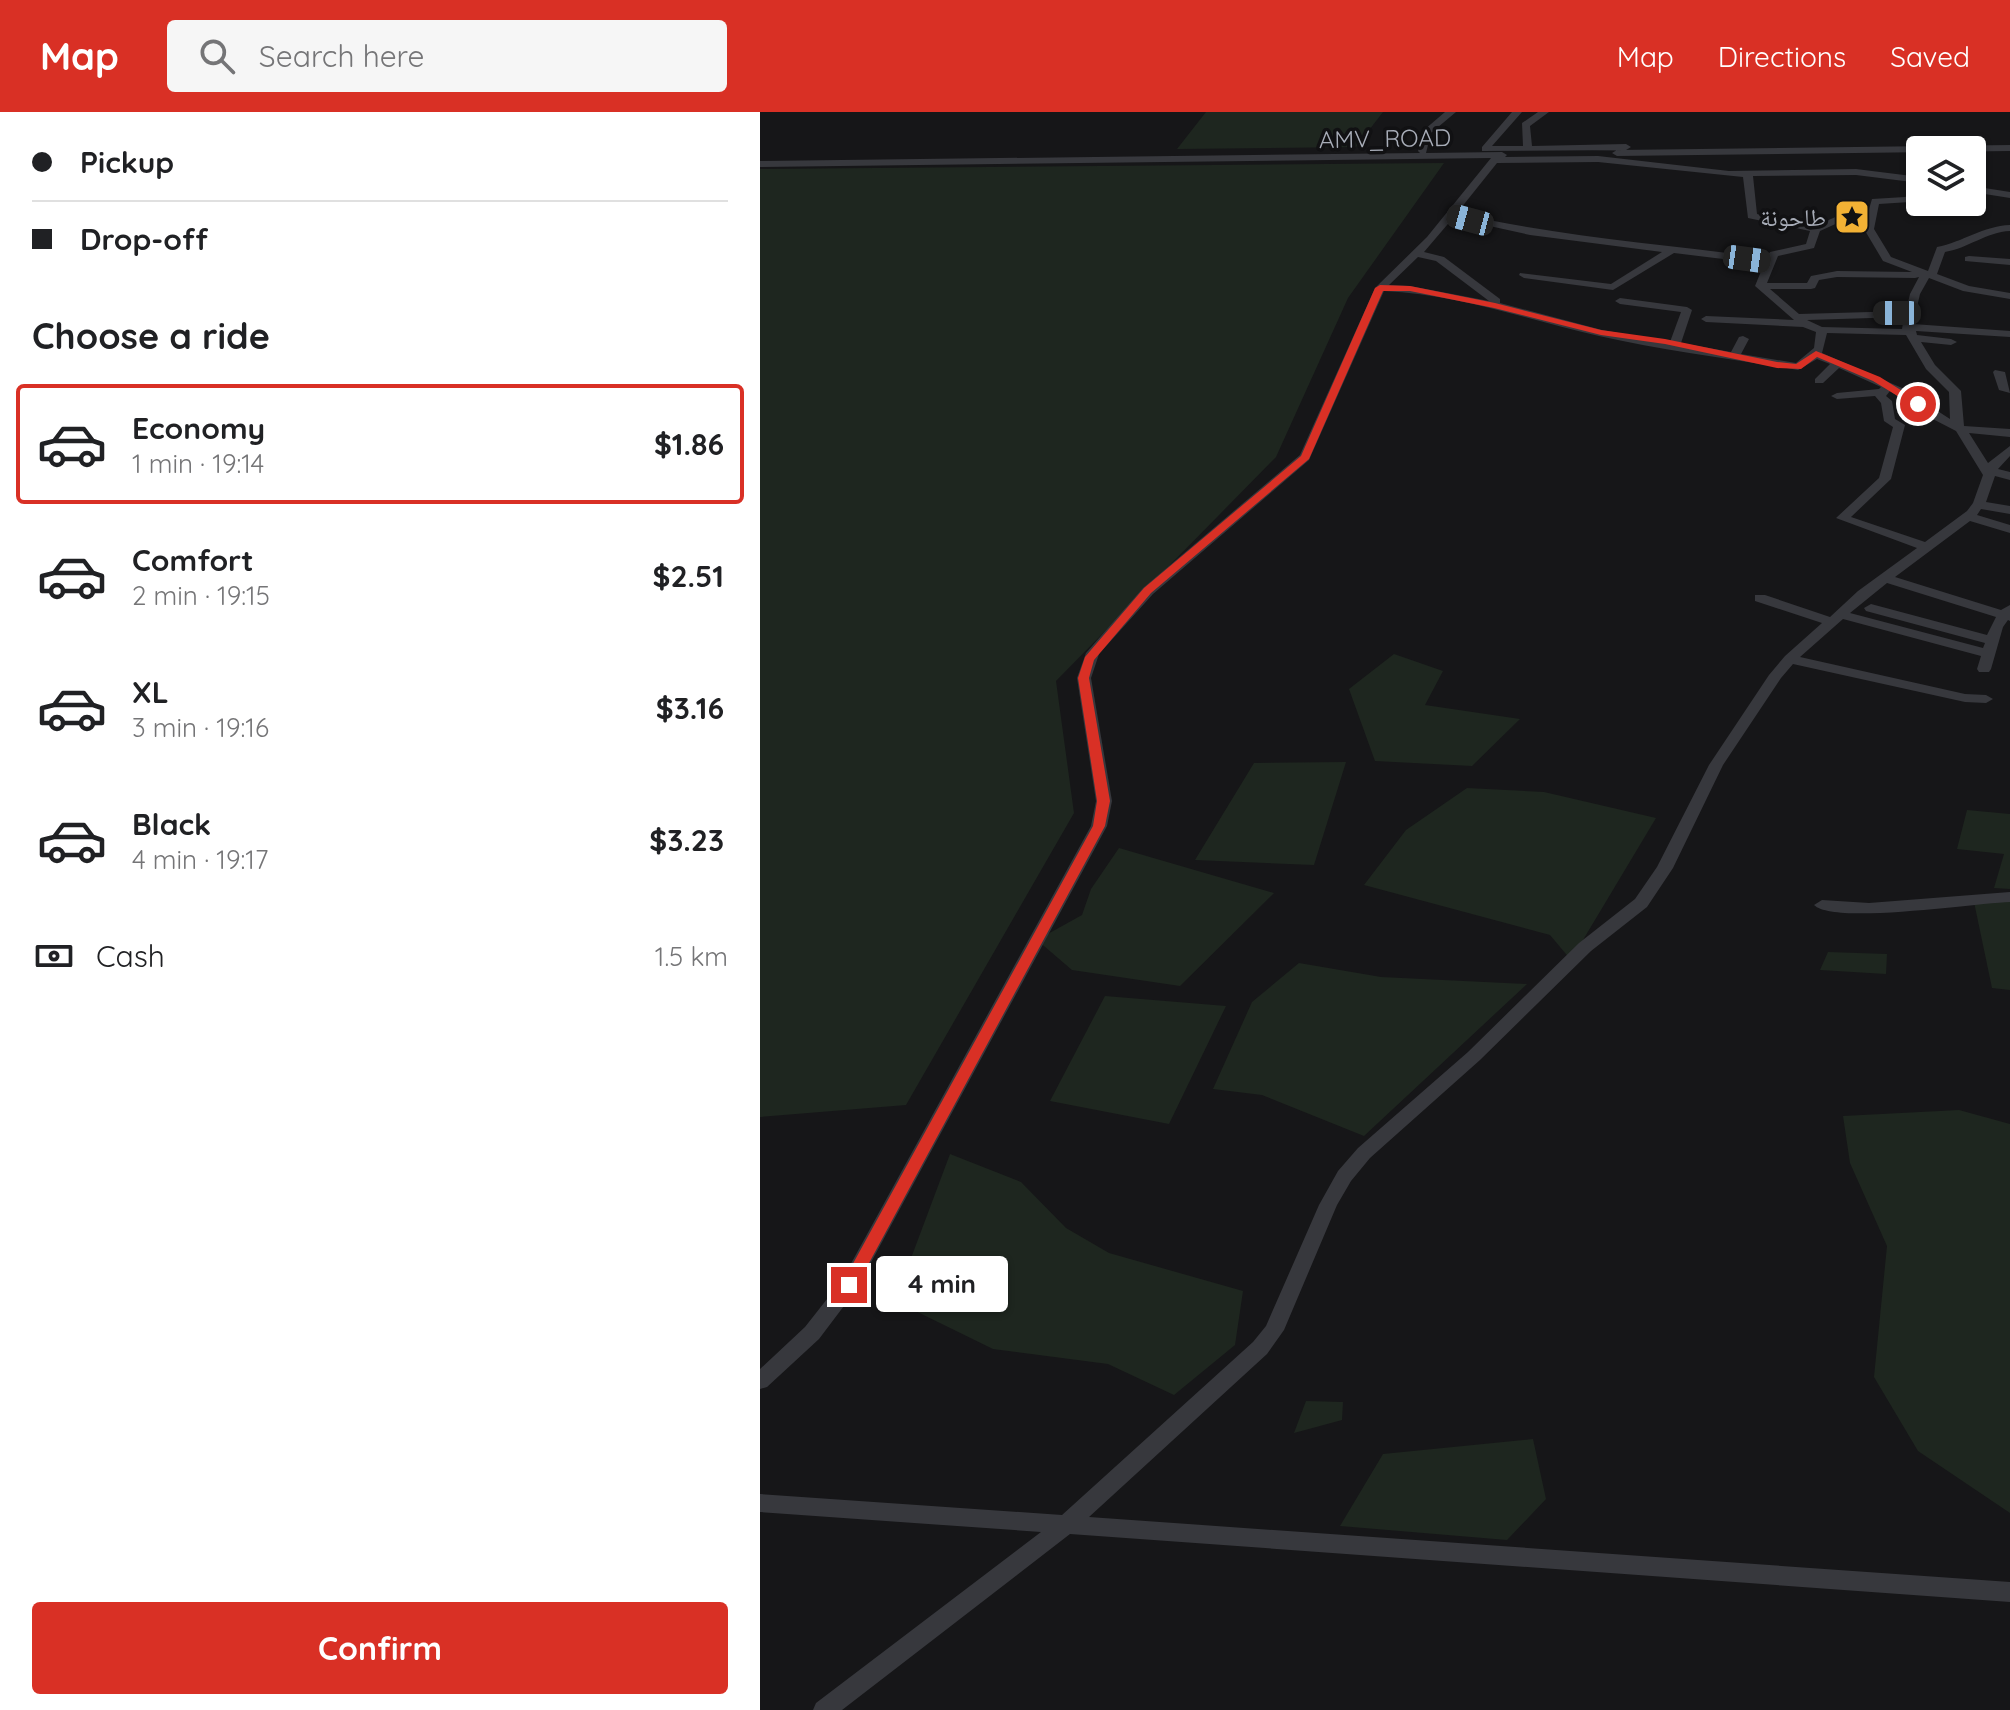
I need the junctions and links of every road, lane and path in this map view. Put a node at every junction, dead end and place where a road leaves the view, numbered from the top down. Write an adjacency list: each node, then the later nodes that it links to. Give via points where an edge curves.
1 (1451, 112): 6 (street, via 1427,132)
2 (1517, 112): 8 (street)
3 (1544, 112): 5 (street, via 1525,125)
4 (2010, 145): 5 (street); 8 (street, AMV_ROAD)
5 (1528, 148): 8 (street)
6 (1423, 151): 7 (street); 9 (street)
7 (1442, 154): 8 (street, AMV_ROAD); 9 (street, AMV_ROAD)
8 (1489, 155): 11 (street); 16 (street)
9 (1312, 156): 10 (street, AMV_ROAD)
10 (760, 161)
11 (1748, 174): 12 (street, via 1856,172); 19 (street, via 1752,216)
12 (1906, 178)
13 (1986, 191): 14 (street)
14 (2010, 195)
15 (1906, 197): 17 (street, via 1875,201)
16 (1451, 215): 20 (street, via 1520,233); 21 (street)
17 (1868, 219): 19 (street, via 1840,218); 26 (street, via 1887,259)
18 (2010, 228): 26 (street, via 1986,228 1960,247 1941,249 1932,273)
19 (1816, 229): 23 (street, via 1810,246 1774,254)
20 (1675, 248): 23 (street); 25 (street, via 1613,287)
21 (1416, 253): 28 (street); 31 (street, via 1456,269)
22 (1969, 259): 24 (street)
23 (1772, 262): 27 (street)
24 (2010, 262)
25 (1524, 275)
26 (1925, 275): 27 (street, via 1837,274 1815,278 1811,286); 29 (street); 34 (street)
27 (1760, 286): 33 (street)
28 (1380, 288): 31 (street); 69 (street, via 1305,457 1186,555 1089,659 1084,678 1104,801 1099,826 849,1285 812,1333)
29 (2010, 296)
30 (1620, 301): 39 (street, via 1687,310)
31 (1495, 305): 39 (street, via 1601,333)
32 (1706, 319): 33 (street)
33 (1801, 320): 34 (street); 35 (street)
34 (1911, 328): 35 (street); 36 (street); 38 (street); 49 (street, via 1930,367 1955,391)
35 (1821, 330): 42 (street, via 1821,345)
36 (2010, 334)
37 (1743, 339): 41 (street)
38 (1951, 342)
39 (1675, 344): 41 (street)
40 (1771, 348): 42 (street, via 1770,354)
41 (1734, 357): 42 (street, via 1798,367)
42 (1812, 358): 43 (street)
43 (1838, 363): 45 (street); 46 (street)
44 (1999, 372): 47 (street, via 2005,390)
45 (1819, 381)
46 (1884, 390): 48 (street); 49 (street); 57 (street, via 1880,397 1890,421 1899,425 1889,472 1842,518)
47 (2010, 390)
48 (1837, 396)
49 (1961, 429): 50 (street); 52 (street)
50 (2010, 433)
51 (2010, 452): 52 (street)
52 (1989, 472): 53 (street); 55 (street)
53 (2010, 476)
54 (2010, 510): 55 (street)
55 (1973, 511): 56 (street); 57 (street)
56 (2010, 529)
57 (1924, 546): 58 (street)
58 (1885, 578): 61 (street); 62 (street)
59 (1760, 598): 62 (street)
60 (1871, 608): 63 (street)
61 (2008, 613): 63 (street)
62 (1834, 618): 63 (street); 64 (street)
63 (1991, 648): 65 (street)
64 (1790, 659): 66 (street); 71 (street, via 1716,765 1653,889 1364,1153 1328,1205 1286,1306 1260,1348)
65 (1984, 669)
66 (1986, 699)
67 (2010, 897): 68 (street, via 1969,896 1880,909)
68 (1822, 905)
69 (760, 1381)
70 (760, 1503): 71 (street)
71 (1066, 1525): 72 (street); 73 (street)
72 (2010, 1592)
73 (824, 1710)

